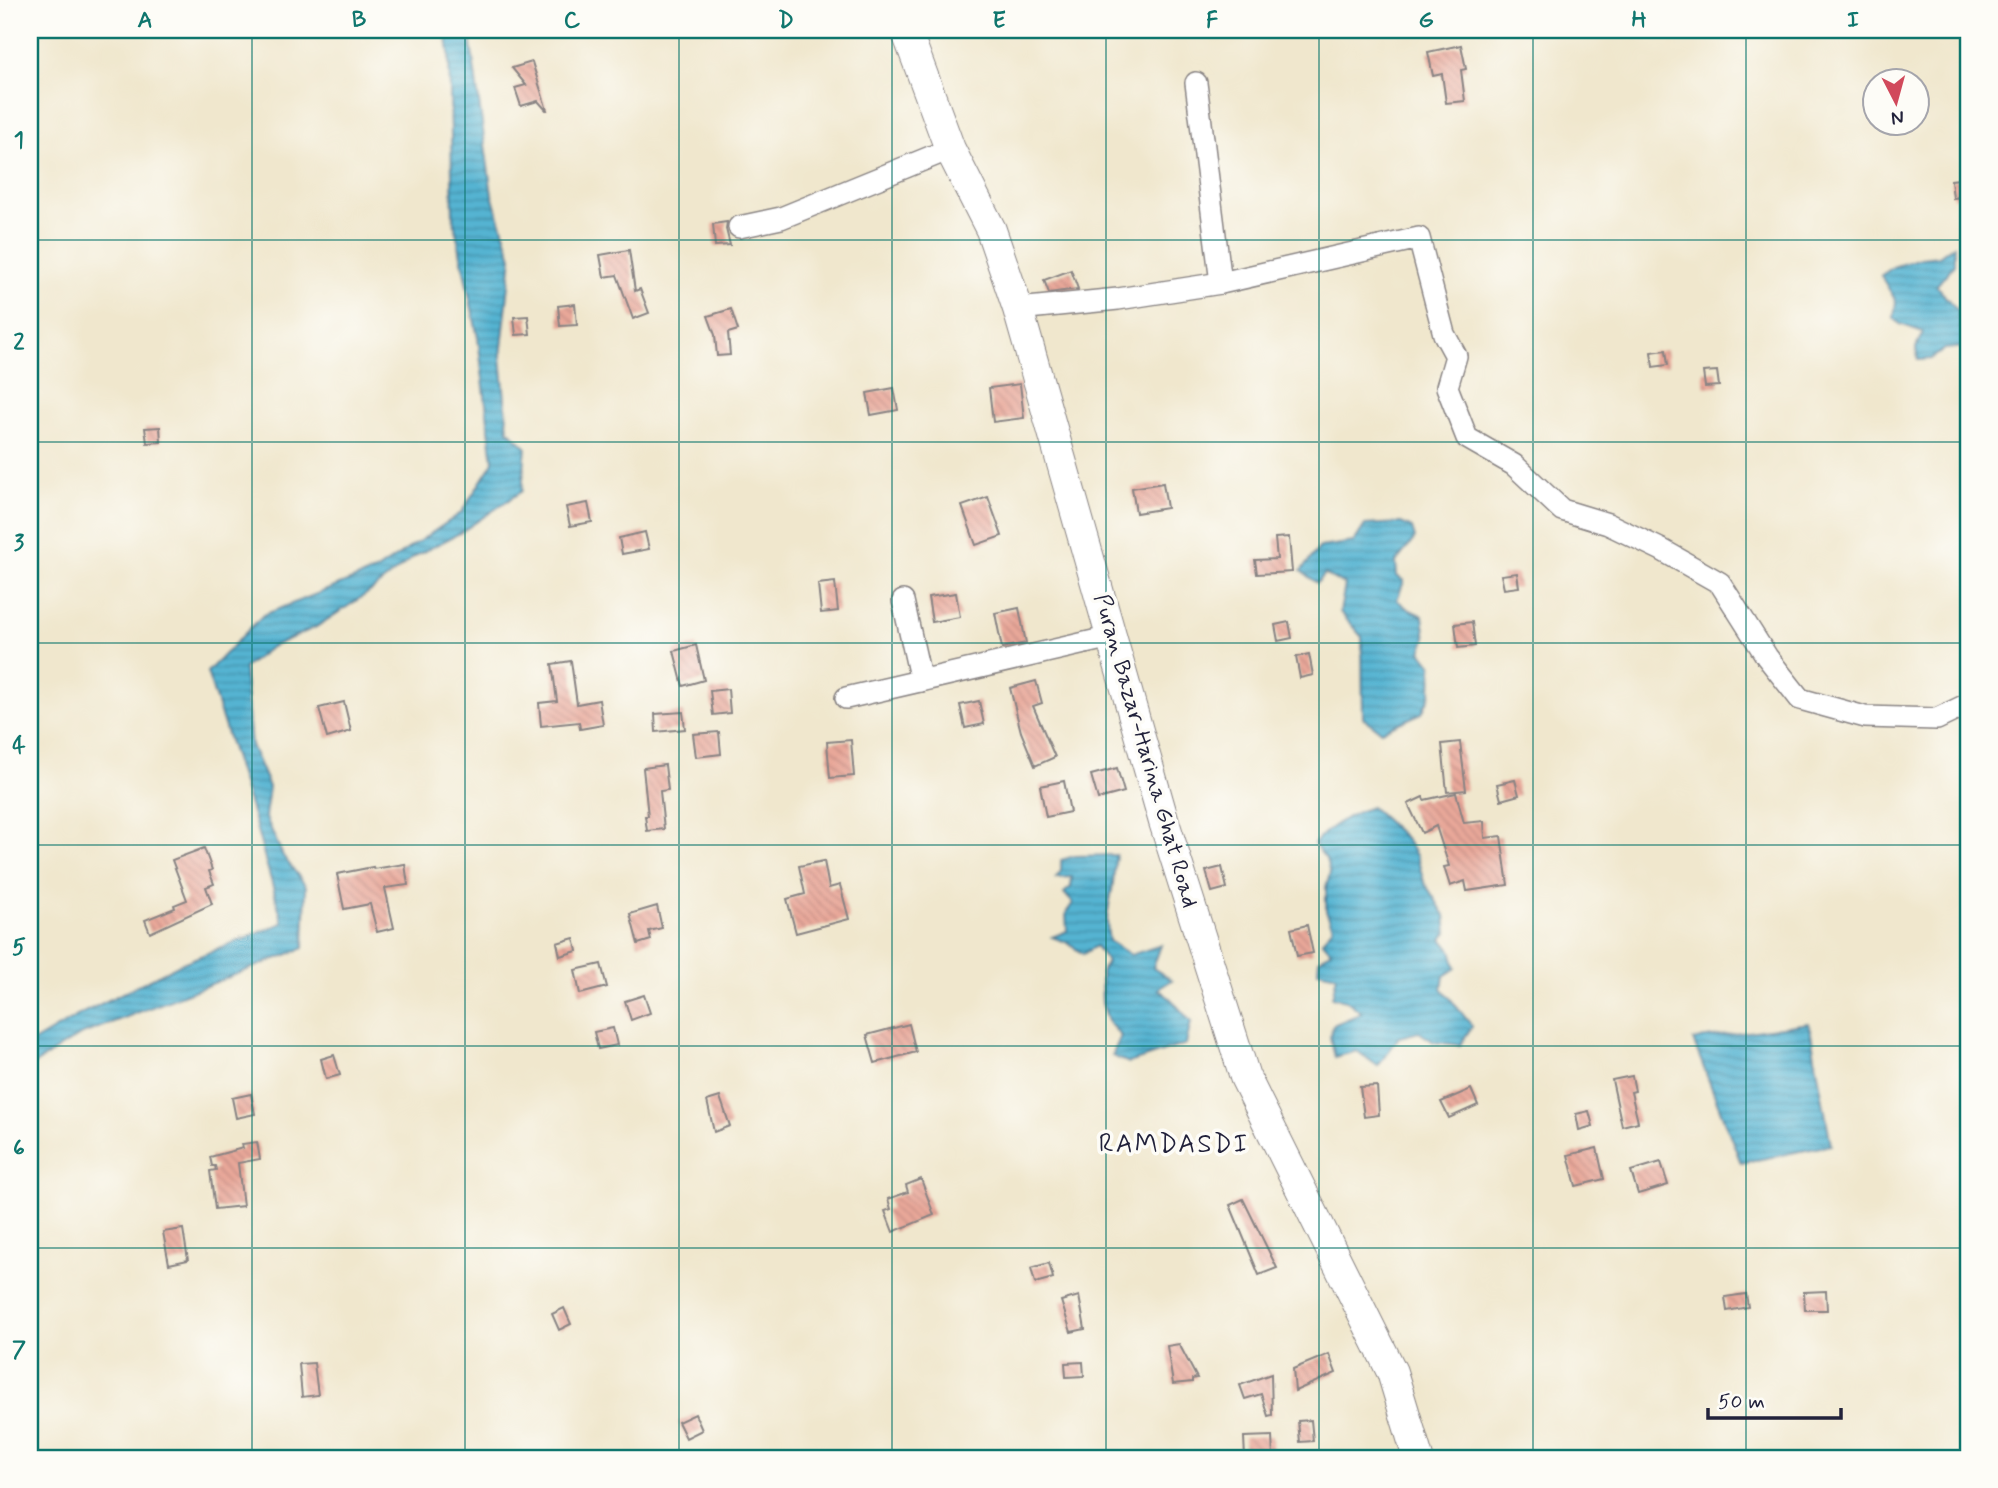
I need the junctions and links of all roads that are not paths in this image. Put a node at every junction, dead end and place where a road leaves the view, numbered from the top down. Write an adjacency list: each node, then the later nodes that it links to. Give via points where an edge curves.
1 (906, 30): 3 (main road, Puran Bazar-Harina Ghat Road)
2 (1196, 83): 5 (street)
3 (950, 149): 4 (street, via 780,218); 6 (main road, Puran Bazar-Harina Ghat Road, via 991,230)
4 (740, 227)
5 (1221, 283): 6 (street); 11 (street, via 1419,238 1444,334 1456,356 1447,387 1467,438 1514,465 1562,510 1608,524 1720,583 1800,699 1865,717 1937,719)
6 (1018, 309): 8 (main road, Puran Bazar-Harina Ghat Road)
7 (903, 601): 9 (street)
8 (1111, 637): 9 (street); 12 (main road, Puran Bazar-Harina Ghat Road, via 1245,1077 1392,1371)
9 (921, 681): 10 (street)
10 (846, 698)
11 (1968, 704)
12 (1418, 1458)

